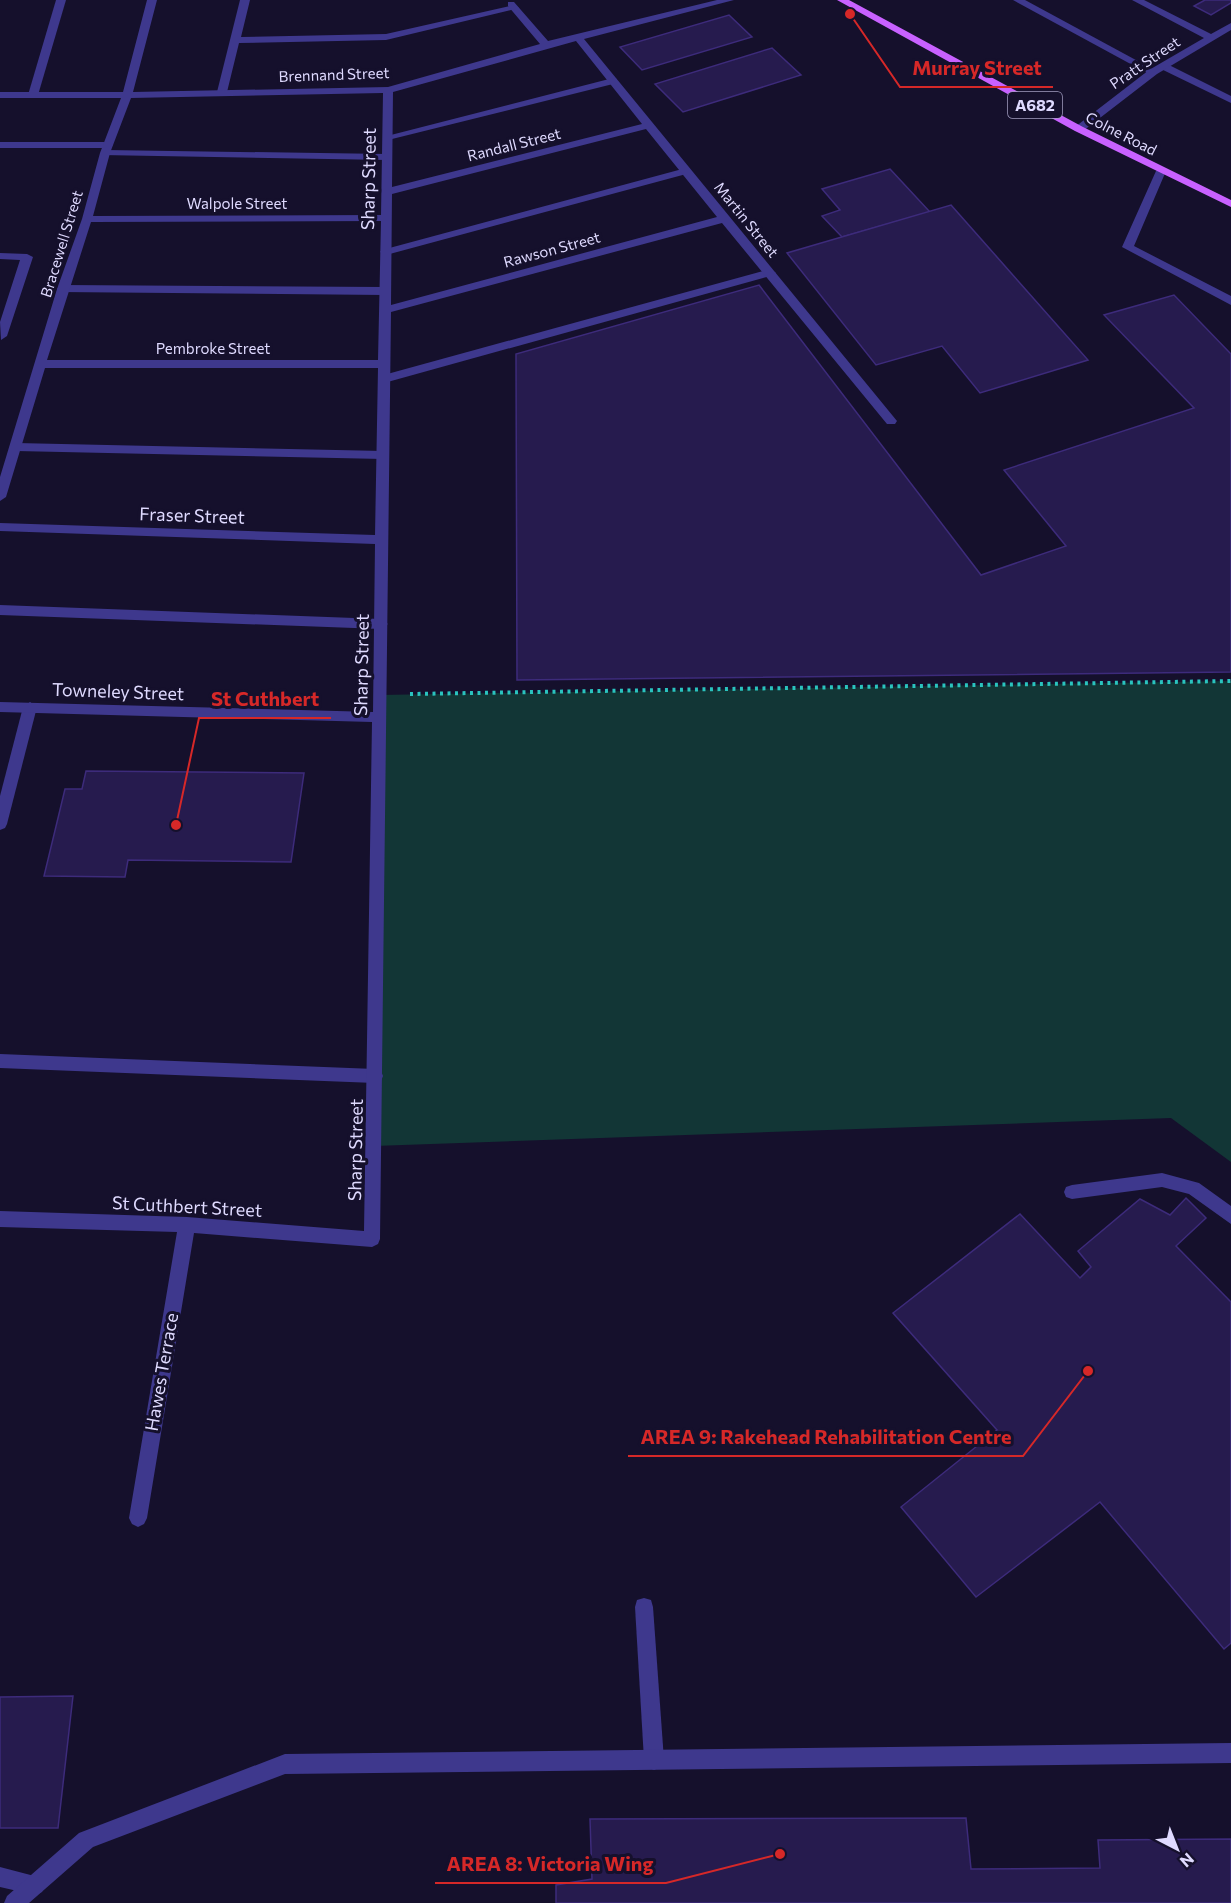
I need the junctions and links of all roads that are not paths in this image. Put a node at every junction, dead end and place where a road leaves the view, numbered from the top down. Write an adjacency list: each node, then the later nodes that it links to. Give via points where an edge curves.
1 (61, 0): 19 (street)
2 (152, 0): 20 (street, Bracewell Street)
3 (245, 0): 11 (street)
4 (729, 0): 9 (street, Brennand Street)
5 (842, 0): 23 (main road, Colne Road / A682)
6 (1018, 0): 14 (street)
7 (1137, 0): 10 (street)
8 (1229, 30): 10 (street, Pratt Street)
9 (578, 37): 12 (street, Brennand Street); 15 (street, Martin Street)
10 (1212, 38): 13 (street, Pratt Street)
11 (237, 40): 12 (street, via 386,37 512,6); 17 (street)
12 (546, 45): 16 (street, Brennand Street)
13 (1163, 66): 14 (street, Pratt Street); 21 (street)
14 (1153, 72): 23 (street, Pratt Street)
15 (613, 81): 22 (street, Martin Street); 24 (street)
16 (388, 90): 17 (street, Brennand Street); 24 (street, Sharp Street)
17 (222, 92): 20 (street, Brennand Street)
18 (0, 95): 19 (street, Brennand Street)
19 (33, 95): 20 (street, Brennand Street)
20 (127, 95): 26 (street, Bracewell Street)
21 (1231, 100)
22 (647, 126): 28 (street, Martin Street); 30 (street, Randall Street)
23 (1079, 129): 29 (main road, Colne Road / A682)
24 (388, 136): 27 (street, Sharp Street)
25 (0, 145): 26 (street)
26 (106, 149): 27 (street); 34 (street, Bracewell Street)
27 (387, 157): 30 (street, Sharp Street)
28 (686, 171): 33 (street, Martin Street); 35 (street)
29 (1161, 171): 31 (main road, Colne Road / A682); 40 (street, via 1128,247)
30 (387, 192): 32 (street, Sharp Street)
31 (1231, 204)
32 (387, 218): 34 (street, Walpole Street); 35 (street, Sharp Street)
33 (726, 218): 37 (street, Martin Street); 41 (street, Rawson Street)
34 (87, 219): 38 (street, Bracewell Street)
35 (386, 252): 39 (street, Sharp Street)
36 (0, 256): 42 (street, via 27,257)
37 (770, 273): 45 (street); 46 (street, Martin Street)
38 (63, 289): 39 (street); 43 (street, Bracewell Street)
39 (385, 291): 41 (street, Sharp Street)
40 (1231, 301)
41 (386, 310): 44 (street, Sharp Street)
42 (1, 336)
43 (42, 364): 44 (street, Pembroke Street); 47 (street, Bracewell Street)
44 (385, 364): 45 (street, Sharp Street)
45 (384, 379): 48 (street, Sharp Street)
46 (891, 421)
47 (16, 447): 48 (street); 49 (street, Bracewell Street)
48 (383, 455): 51 (street, Sharp Street)
49 (0, 497)
50 (0, 527): 51 (street, Fraser Street)
51 (382, 540): 53 (street, Sharp Street)
52 (0, 610): 53 (street)
53 (381, 624): 56 (street, Sharp Street)
54 (0, 707): 55 (street, Towneley Street)
55 (30, 707): 56 (street, Towneley Street); 57 (street)
56 (380, 717): 59 (street, Sharp Street)
57 (0, 824)
58 (0, 1061): 59 (street)
59 (375, 1076): 64 (street, Sharp Street)
60 (1072, 1191): 61 (street, via 1162,1180 1193,1188)
61 (1231, 1216)
62 (0, 1220): 63 (street, St Cuthbert Street)
63 (187, 1225): 64 (street, St Cuthbert Street); 65 (street, Hawes Terrace)
64 (372, 1239)
65 (138, 1518)
66 (644, 1607): 68 (street)
67 (1231, 1753): 68 (street)
68 (654, 1760): 70 (street, via 285,1764 86,1840)
69 (0, 1877): 70 (street)
70 (35, 1885): 71 (street)
71 (14, 1903)

